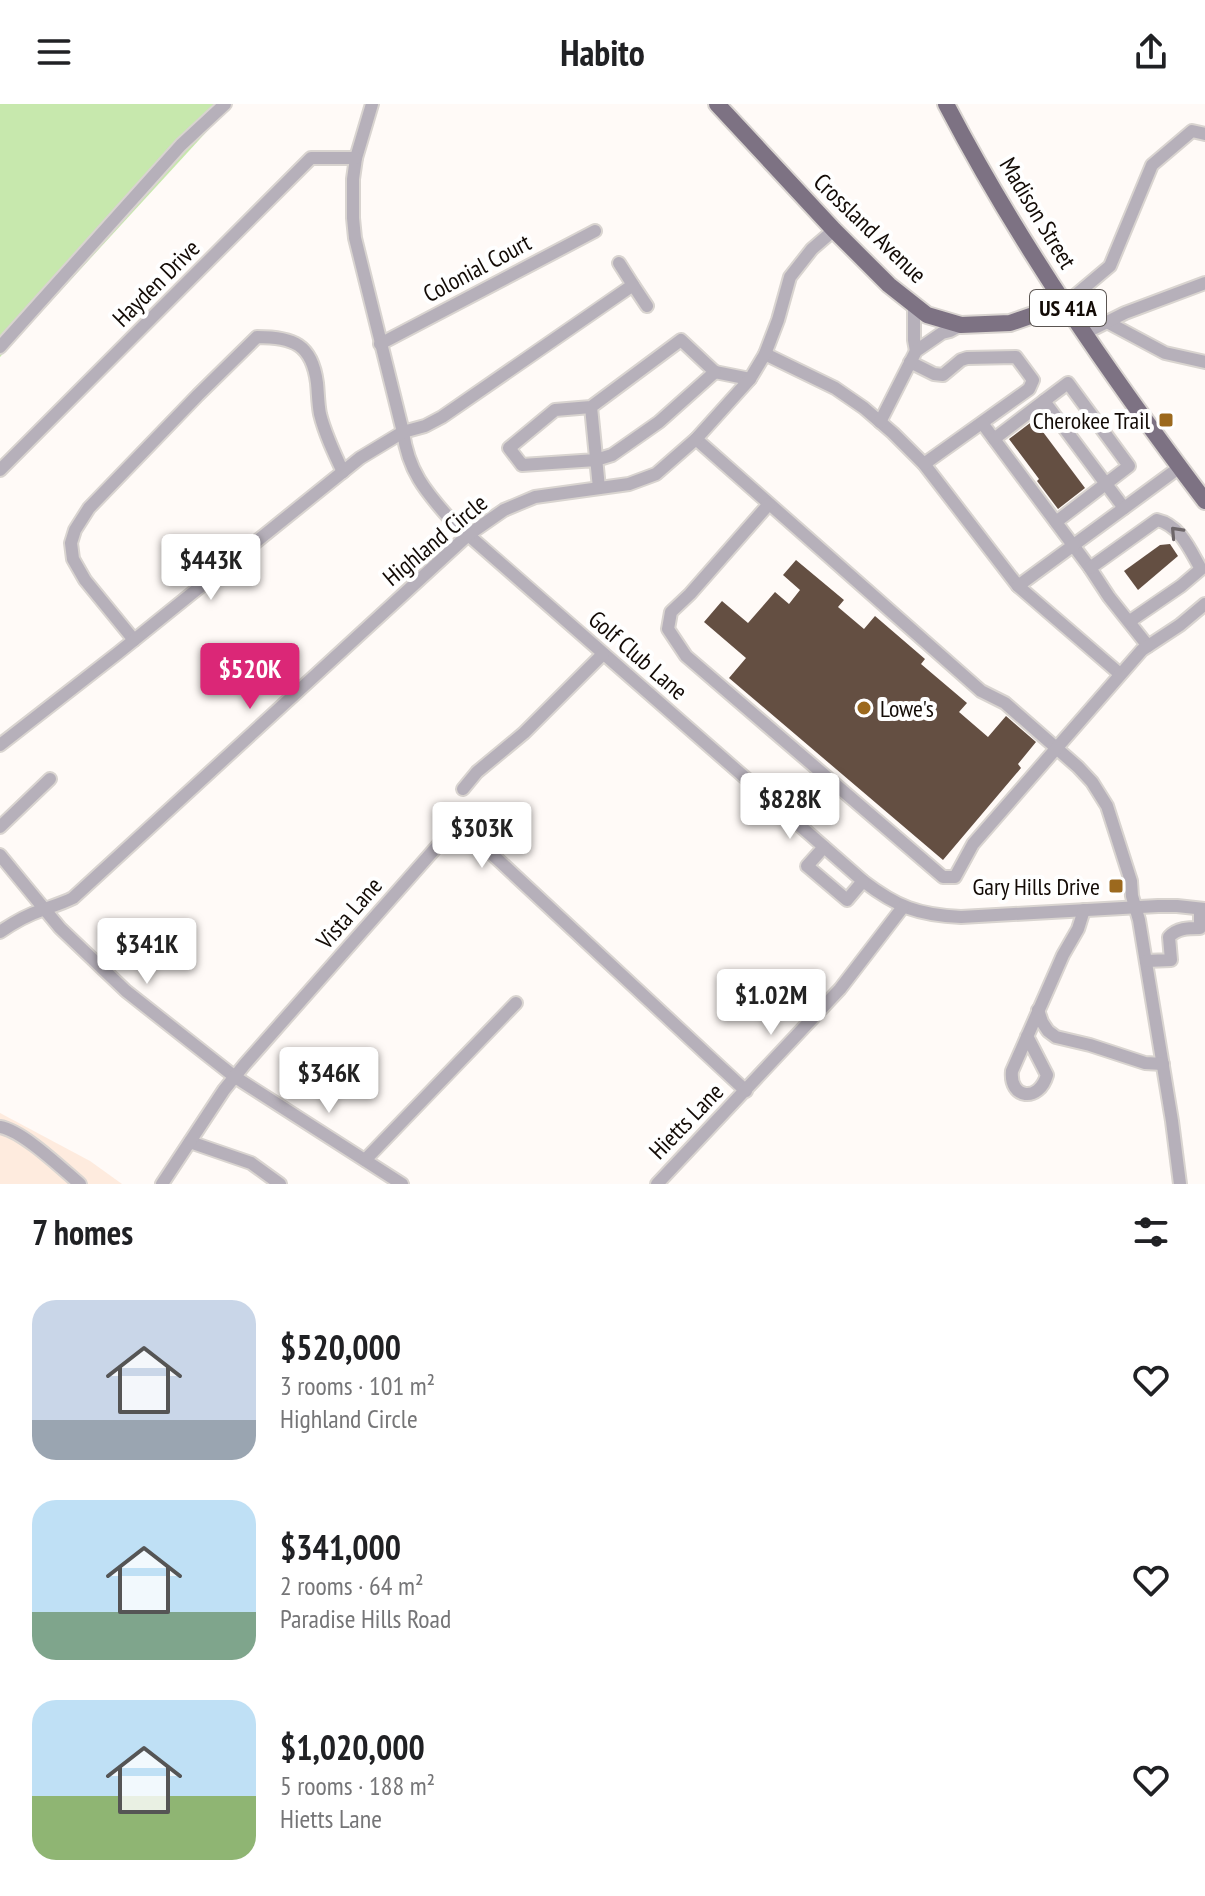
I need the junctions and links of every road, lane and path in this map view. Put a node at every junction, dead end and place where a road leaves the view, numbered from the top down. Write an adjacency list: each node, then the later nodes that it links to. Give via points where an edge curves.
1 (225, 104): 20 (street, via 181,145)
2 (372, 104): 6 (street, Golf Club Lane)
3 (717, 104): 7 (main road, Crossland Avenue)
4 (946, 104): 12 (main road, Madison Street / US 41A)
5 (1205, 134): 12 (street, via 1192,131 1152,165 1110,266)
6 (356, 158): 18 (street, Golf Club Lane, via 355,238); 36 (street, Hayden Drive, via 311,158)
7 (834, 230): 13 (main road, Crossland Avenue); 21 (street, Highland Circle, via 790,277)
8 (595, 231): 18 (street, Colonial Court)
9 (619, 263): 11 (street)
10 (1205, 283): 15 (street)
11 (633, 285): 14 (street); 30 (street, via 442,417)
12 (1065, 304): 16 (main road, Crossland Avenue, via 1010,323); 17 (main road, Madison Street / US 41A)
13 (914, 305): 16 (main road, Crossland Avenue, via 927,315); 22 (street)
14 (647, 306)
15 (1107, 322): 17 (street); 23 (street, via 1165,353)
16 (961, 325): 22 (street)
17 (1085, 333): 35 (main road, Madison Street / US 41A)
18 (380, 344): 30 (street, Golf Club Lane)
19 (1205, 345): 23 (street)
20 (0, 347)
21 (765, 354): 25 (street, Highland Circle); 28 (street, via 835,388)
22 (913, 357): 28 (street); 29 (street, via 943,375 967,358 1016,357 1032,386)
23 (1203, 361)
24 (715, 372): 25 (street); 27 (street, via 681,340); 33 (street, via 659,422)
25 (750, 379): 31 (street, Highland Circle)
26 (1044, 401): 32 (street); 38 (street); 38 (street, via 1068,383 1129,466)
27 (591, 407): 33 (street); 33 (street, via 555,410 509,448 522,465)
28 (880, 422): 34 (street)
29 (982, 423): 32 (street); 34 (street)
30 (403, 432): 37 (street); 44 (street, Golf Club Lane, via 405,450 423,487)
31 (696, 439): 39 (street, Highland Circle, via 656,474); 41 (street)
32 (994, 439): 43 (street)
33 (596, 460): 39 (street)
34 (924, 464): 48 (street)
35 (1180, 467): 40 (main road, Madison Street / US 41A); 42 (street)
36 (0, 470)
37 (343, 472): 51 (street); 51 (street, via 324,431 310,356 281,337 257,337 89,508 75,530 73,559)
38 (1106, 484): 42 (street); 43 (street)
39 (599, 488): 44 (street, Highland Circle, via 535,497)
40 (1205, 501)
41 (769, 504): 56 (street, via 981,691 1005,703); 56 (street, via 671,612 668,629 686,656 943,877 955,877 973,844)
42 (1124, 508): 45 (street)
43 (1056, 522): 45 (street)
44 (468, 535): 53 (street, Golf Club Lane); 65 (street, Highland Circle, via 73,898)
45 (1073, 545): 46 (street); 48 (street)
46 (1090, 568): 47 (street, one-way to 46, via 1182,537 1157,520); 50 (street)
47 (1203, 570): 50 (street)
48 (1018, 586): 54 (street)
49 (1205, 604): 52 (street)
50 (1130, 621): 52 (street)
51 (134, 640): 55 (street)
52 (1148, 646): 54 (street)
53 (603, 654): 58 (street); 60 (street, Golf Club Lane)
54 (1120, 674): 56 (street)
55 (0, 745)
56 (1056, 748): 64 (street, via 1092,782 1107,806)
57 (50, 779): 59 (street)
58 (463, 789)
59 (0, 827)
60 (824, 847): 62 (street, Golf Club Lane); 62 (street, via 807,866 847,900)
61 (0, 855): 65 (street)
62 (863, 881): 63 (street, Golf Club Lane)
63 (903, 907): 67 (street, Golf Club Lane, via 961,917); 75 (street, Hietts Lane, via 840,989)
64 (1136, 908): 66 (street, Golf Club Lane); 67 (street, Golf Club Lane); 69 (street)
65 (44, 909): 68 (street, Highland Circle); 74 (street, via 126,991)
66 (1203, 909): 69 (street, via 1200,928 1174,931 1169,937 1171,960)
67 (1084, 910): 71 (street)
68 (0, 932)
69 (1146, 961): 73 (street)
70 (516, 1003): 78 (street)
71 (1038, 1010): 72 (street); 73 (street, via 1056,1037)
72 (1027, 1036)
73 (1163, 1064): 84 (street)
74 (235, 1077): 75 (street, Vista Lane, via 448,834 478,841); 77 (street, Vista Lane); 78 (street)
75 (746, 1091): 83 (street, Hietts Lane)
76 (0, 1127): 79 (street, via 19,1135)
77 (190, 1142): 80 (street, Vista Lane); 81 (street, via 251,1163)
78 (365, 1160): 82 (street)
79 (80, 1184)
80 (162, 1184)
81 (280, 1184)
82 (402, 1184)
83 (657, 1184)
84 (1180, 1184)

